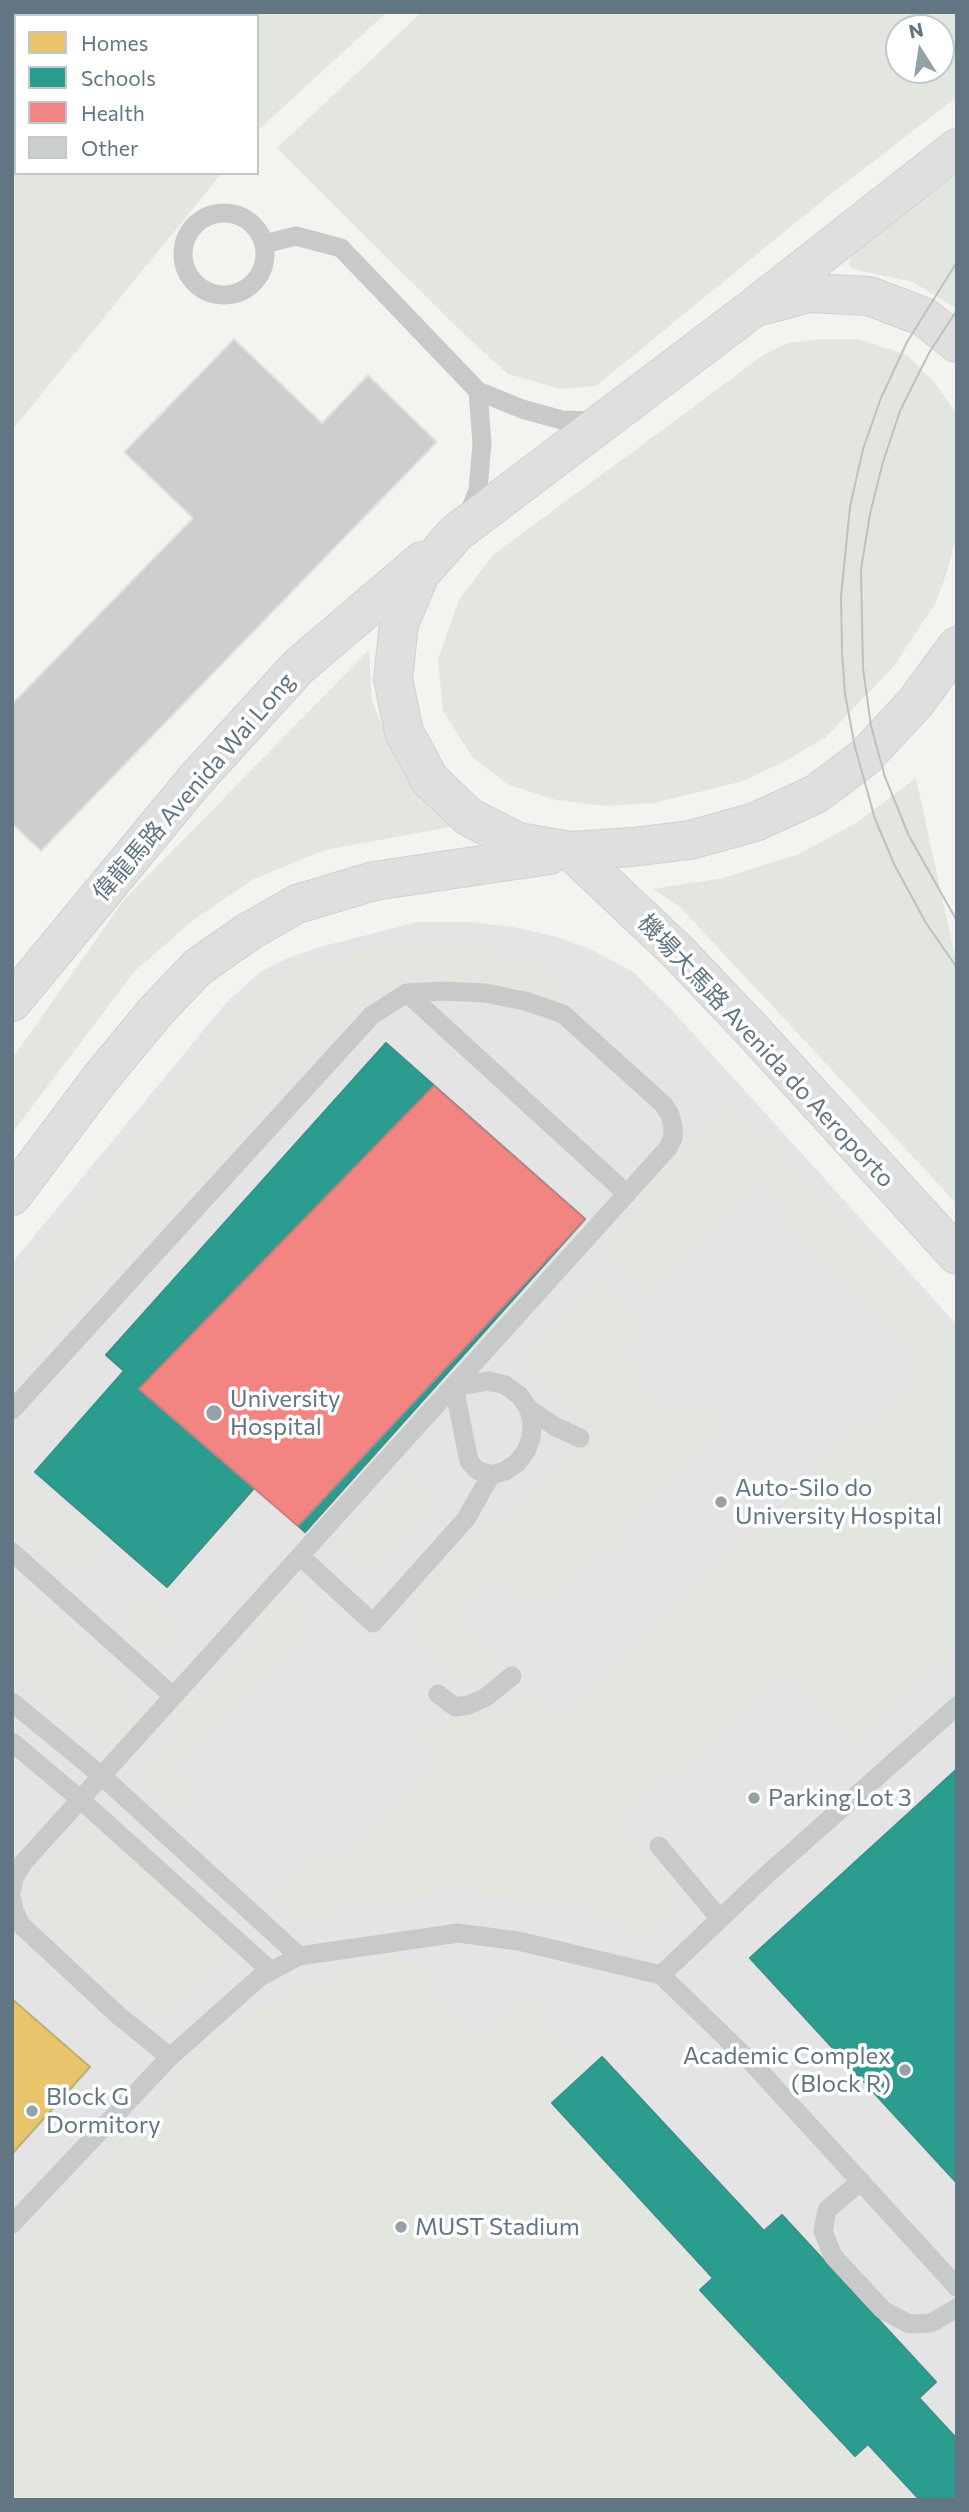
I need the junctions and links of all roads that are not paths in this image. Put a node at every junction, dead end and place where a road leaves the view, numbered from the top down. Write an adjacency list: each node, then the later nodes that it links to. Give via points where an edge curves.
1 (957, 148): 3 (main road)
2 (264, 244): 2 (lane, via 262,270 254,282 230,294 203,289 193,280 183,256 191,230 212,215 238,215 259,232); 5 (lane, via 296,236 341,248)
3 (752, 309): 4 (main road, via 809,293 869,296 925,317); 6 (main road)
4 (957, 343)
5 (478, 391): 6 (lane, via 562,420); 7 (lane, via 482,443 478,490)
6 (604, 421): 7 (main road)
7 (460, 529): 9 (main road, via 420,575 399,624 393,678 404,732 430,779 469,817 518,842); 11 (main road, 偉龍馬路 Avenida Wai Long, via 298,667 195,780)
8 (957, 646): 9 (main road, via 916,702 865,757 816,794 755,822 690,840)
9 (571, 851): 13 (main road, via 374,881 298,904 248,932 198,967 156,1012); 14 (main road, 機場大馬路 Avenida do Aeroporto, via 688,961)
10 (407, 993): 12 (lane); 12 (lane, via 485,993 563,1014 654,1096 670,1115 673,1138); 17 (lane, via 372,1015)
11 (12, 1002)
12 (627, 1194): 15 (lane)
13 (12, 1196)
14 (957, 1255)
15 (454, 1387): 16 (lane, via 489,1381 505,1385); 19 (lane, via 469,1461); 21 (lane)
16 (529, 1409): 18 (lane); 19 (lane, via 531,1438 526,1451 517,1463)
17 (12, 1410)
18 (580, 1438)
19 (491, 1475): 21 (lane, via 466,1519 373,1623)
20 (12, 1552): 24 (lane)
21 (300, 1556): 24 (lane)
22 (512, 1676): 23 (lane, via 469,1705 455,1707)
23 (438, 1694)
24 (173, 1696): 28 (lane)
25 (12, 1702): 28 (lane)
26 (957, 1706): 33 (lane)
27 (12, 1742): 29 (lane)
28 (103, 1777): 29 (lane); 34 (lane)
29 (81, 1800): 31 (lane, via 23,1863); 35 (lane)
30 (659, 1846): 33 (lane)
31 (12, 1889)
32 (12, 1900): 37 (lane, via 21,1925)
33 (720, 1919): 36 (lane)
34 (299, 1956): 35 (lane); 36 (lane, via 458,1933 518,1941)
35 (271, 1971): 37 (lane, via 216,2013)
36 (661, 1975): 38 (lane, via 755,2066)
37 (170, 2057): 39 (lane)
38 (861, 2181): 40 (lane); 41 (lane, via 827,2210 823,2231 833,2256 883,2310 909,2324 931,2323)
39 (12, 2224)
40 (957, 2287)
41 (957, 2308)

